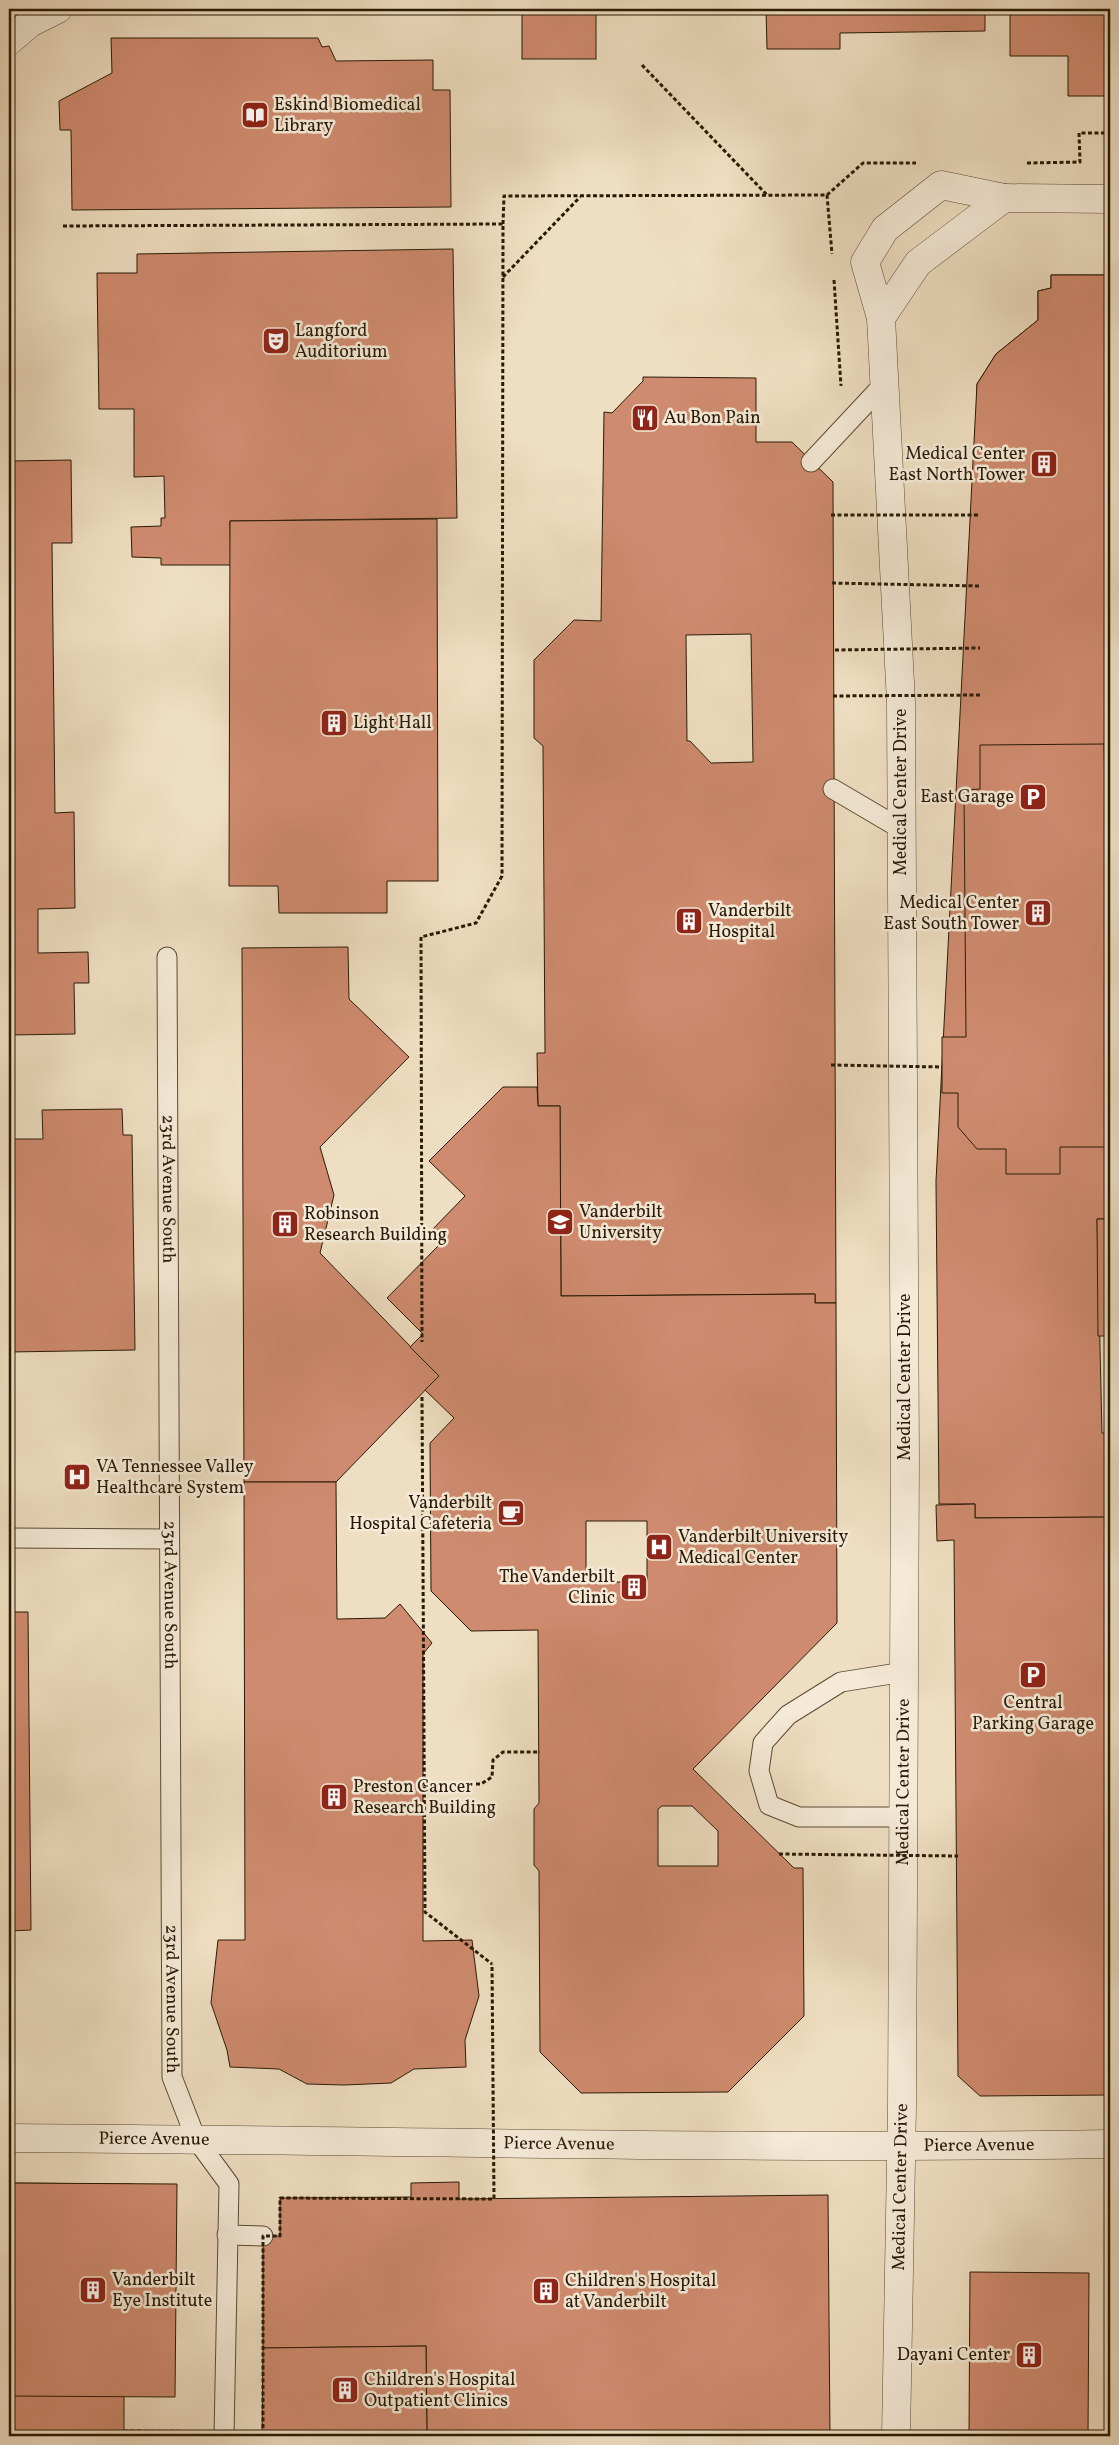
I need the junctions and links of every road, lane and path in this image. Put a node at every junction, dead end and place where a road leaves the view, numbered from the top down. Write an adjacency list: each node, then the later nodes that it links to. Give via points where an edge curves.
1 (58, 9): 2 (street, via 30,23)
2 (9, 41)
3 (642, 65): 9 (path)
4 (1110, 133): 6 (path, via 1079,133 1080,162)
5 (922, 163): 7 (path, via 863,163)
6 (1021, 163)
7 (827, 195): 9 (path); 14 (path)
8 (581, 196): 9 (path); 12 (path, via 504,196); 16 (path)
9 (767, 196)
10 (1004, 198): 11 (street, Medical Center Drive); 17 (street, via 918,263); 17 (street, Medical Center Drive, via 941,185 885,229 865,262)
11 (1110, 199)
12 (503, 224): 13 (path); 16 (path)
13 (63, 226)
14 (832, 264)
15 (833, 274): 19 (path)
16 (503, 278): 34 (path, via 502,876 476,923 421,937)
17 (881, 318): 18 (street, Medical Center Drive)
18 (884, 385): 20 (lane); 30 (street, Medical Center Drive, via 900,684)
19 (842, 392)
20 (811, 462)
21 (831, 514): 22 (path, bridge)
22 (978, 516)
23 (832, 583): 24 (path, bridge)
24 (979, 586)
25 (980, 648): 26 (path, bridge)
26 (835, 650)
27 (980, 695): 28 (path, bridge)
28 (833, 696)
29 (832, 789): 30 (lane)
30 (901, 829): 38 (street, Medical Center Drive)
31 (166, 957): 37 (lane, 23rd Avenue South)
32 (831, 1065): 33 (path, bridge)
33 (942, 1067)
34 (422, 1342)
35 (422, 1397): 40 (path)
36 (9, 1538): 37 (lane)
37 (169, 1539): 45 (lane, 23rd Avenue South, via 172,2077)
38 (904, 1672): 41 (street, Medical Center Drive); 41 (lane, via 841,1682 788,1715 763,1742 759,1771 769,1805 799,1817)
39 (540, 1752): 40 (path, via 503,1752 494,1760 492,1777 481,1784)
40 (424, 1785): 49 (path, bridge, via 425,1912 492,1964 494,2199 280,2198 280,2236)
41 (904, 1817): 47 (street, Medical Center Drive)
42 (779, 1854): 43 (path, bridge)
43 (958, 1856)
44 (9, 2138): 45 (street, Pierce Avenue)
45 (196, 2138): 47 (street, Pierce Avenue); 48 (lane, 23rd Avenue South, via 229,2184)
46 (1110, 2144): 47 (street, Pierce Avenue)
47 (902, 2148): 52 (street, Medical Center Drive)
48 (227, 2235): 49 (lane); 51 (lane, 23rd Avenue South)
49 (263, 2236): 50 (path, bridge, via 262,2432)
50 (124, 2431)
51 (224, 2436)
52 (896, 2436)

